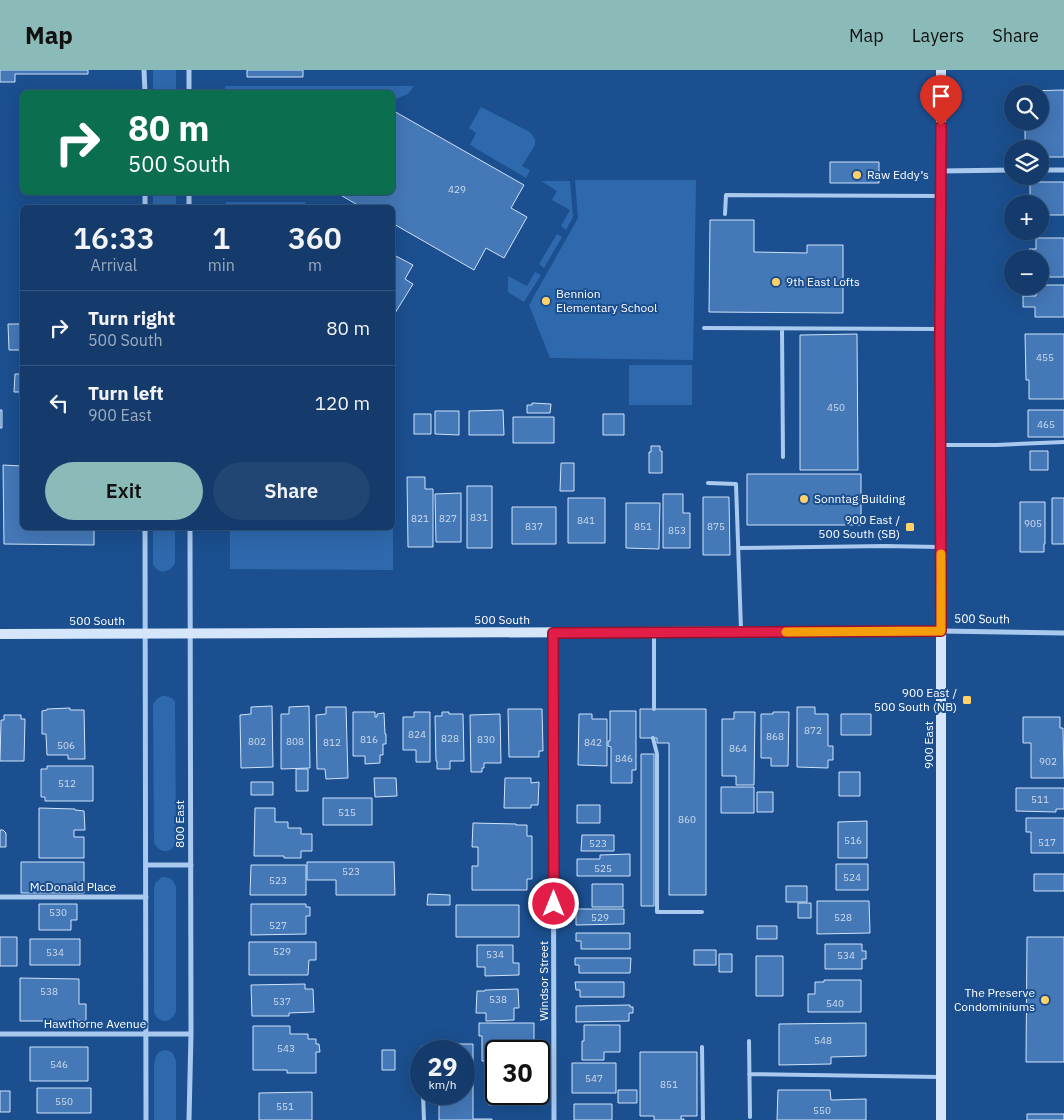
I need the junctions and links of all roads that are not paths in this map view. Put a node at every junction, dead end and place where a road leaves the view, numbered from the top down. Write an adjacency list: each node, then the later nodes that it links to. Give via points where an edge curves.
1 (144, 70): 4 (street)
2 (189, 70): 5 (street)
3 (941, 70): 6 (street, 900 East)
4 (144, 90)
5 (189, 90)
6 (941, 170): 7 (street); 10 (street, 900 East)
7 (1004, 170)
8 (1049, 170): 9 (street)
9 (1064, 170)
10 (941, 196): 11 (lane, via 726,195); 14 (street, 900 East)
11 (725, 214)
12 (704, 328): 13 (lane)
13 (782, 329): 14 (lane); 17 (lane)
14 (940, 329): 16 (street, 900 East)
15 (1064, 442): 16 (lane)
16 (941, 445): 21 (street, 900 East)
17 (783, 457)
18 (708, 483): 22 (lane, via 736,484)
19 (145, 530): 29 (street)
20 (190, 530): 30 (street, 800 East)
21 (941, 547): 22 (lane); 23 (street, 900 East)
22 (738, 548): 25 (lane)
23 (941, 631): 25 (street, 500 South); 27 (street, 500 South); 44 (street, 900 East)
24 (654, 632): 25 (street, 500 South); 26 (street, 500 South); 31 (lane)
25 (741, 632)
26 (553, 633): 30 (street, 500 South); 50 (street, Windsor Street)
27 (1064, 633)
28 (0, 634): 29 (street, 500 South)
29 (145, 634): 30 (street, 500 South); 33 (street)
30 (190, 634): 34 (street, 800 East)
31 (654, 709)
32 (653, 738): 37 (lane, via 657,754 657,912)
33 (146, 865): 34 (street); 36 (street)
34 (190, 865): 40 (street, 800 East)
35 (0, 897): 36 (street, McDonald Place)
36 (146, 897): 39 (street)
37 (702, 912)
38 (0, 1034): 39 (street, Hawthorne Avenue)
39 (146, 1034): 40 (street, Hawthorne Avenue); 47 (street)
40 (191, 1034): 48 (street, 800 East)
41 (749, 1041): 43 (lane)
42 (702, 1047): 51 (lane)
43 (749, 1074): 44 (lane); 46 (lane)
44 (941, 1077): 52 (street, 900 East)
45 (424, 1105): 49 (lane)
46 (750, 1117)
47 (146, 1120)
48 (189, 1120)
49 (424, 1120)
50 (554, 1120)
51 (703, 1120)
52 (941, 1120)

